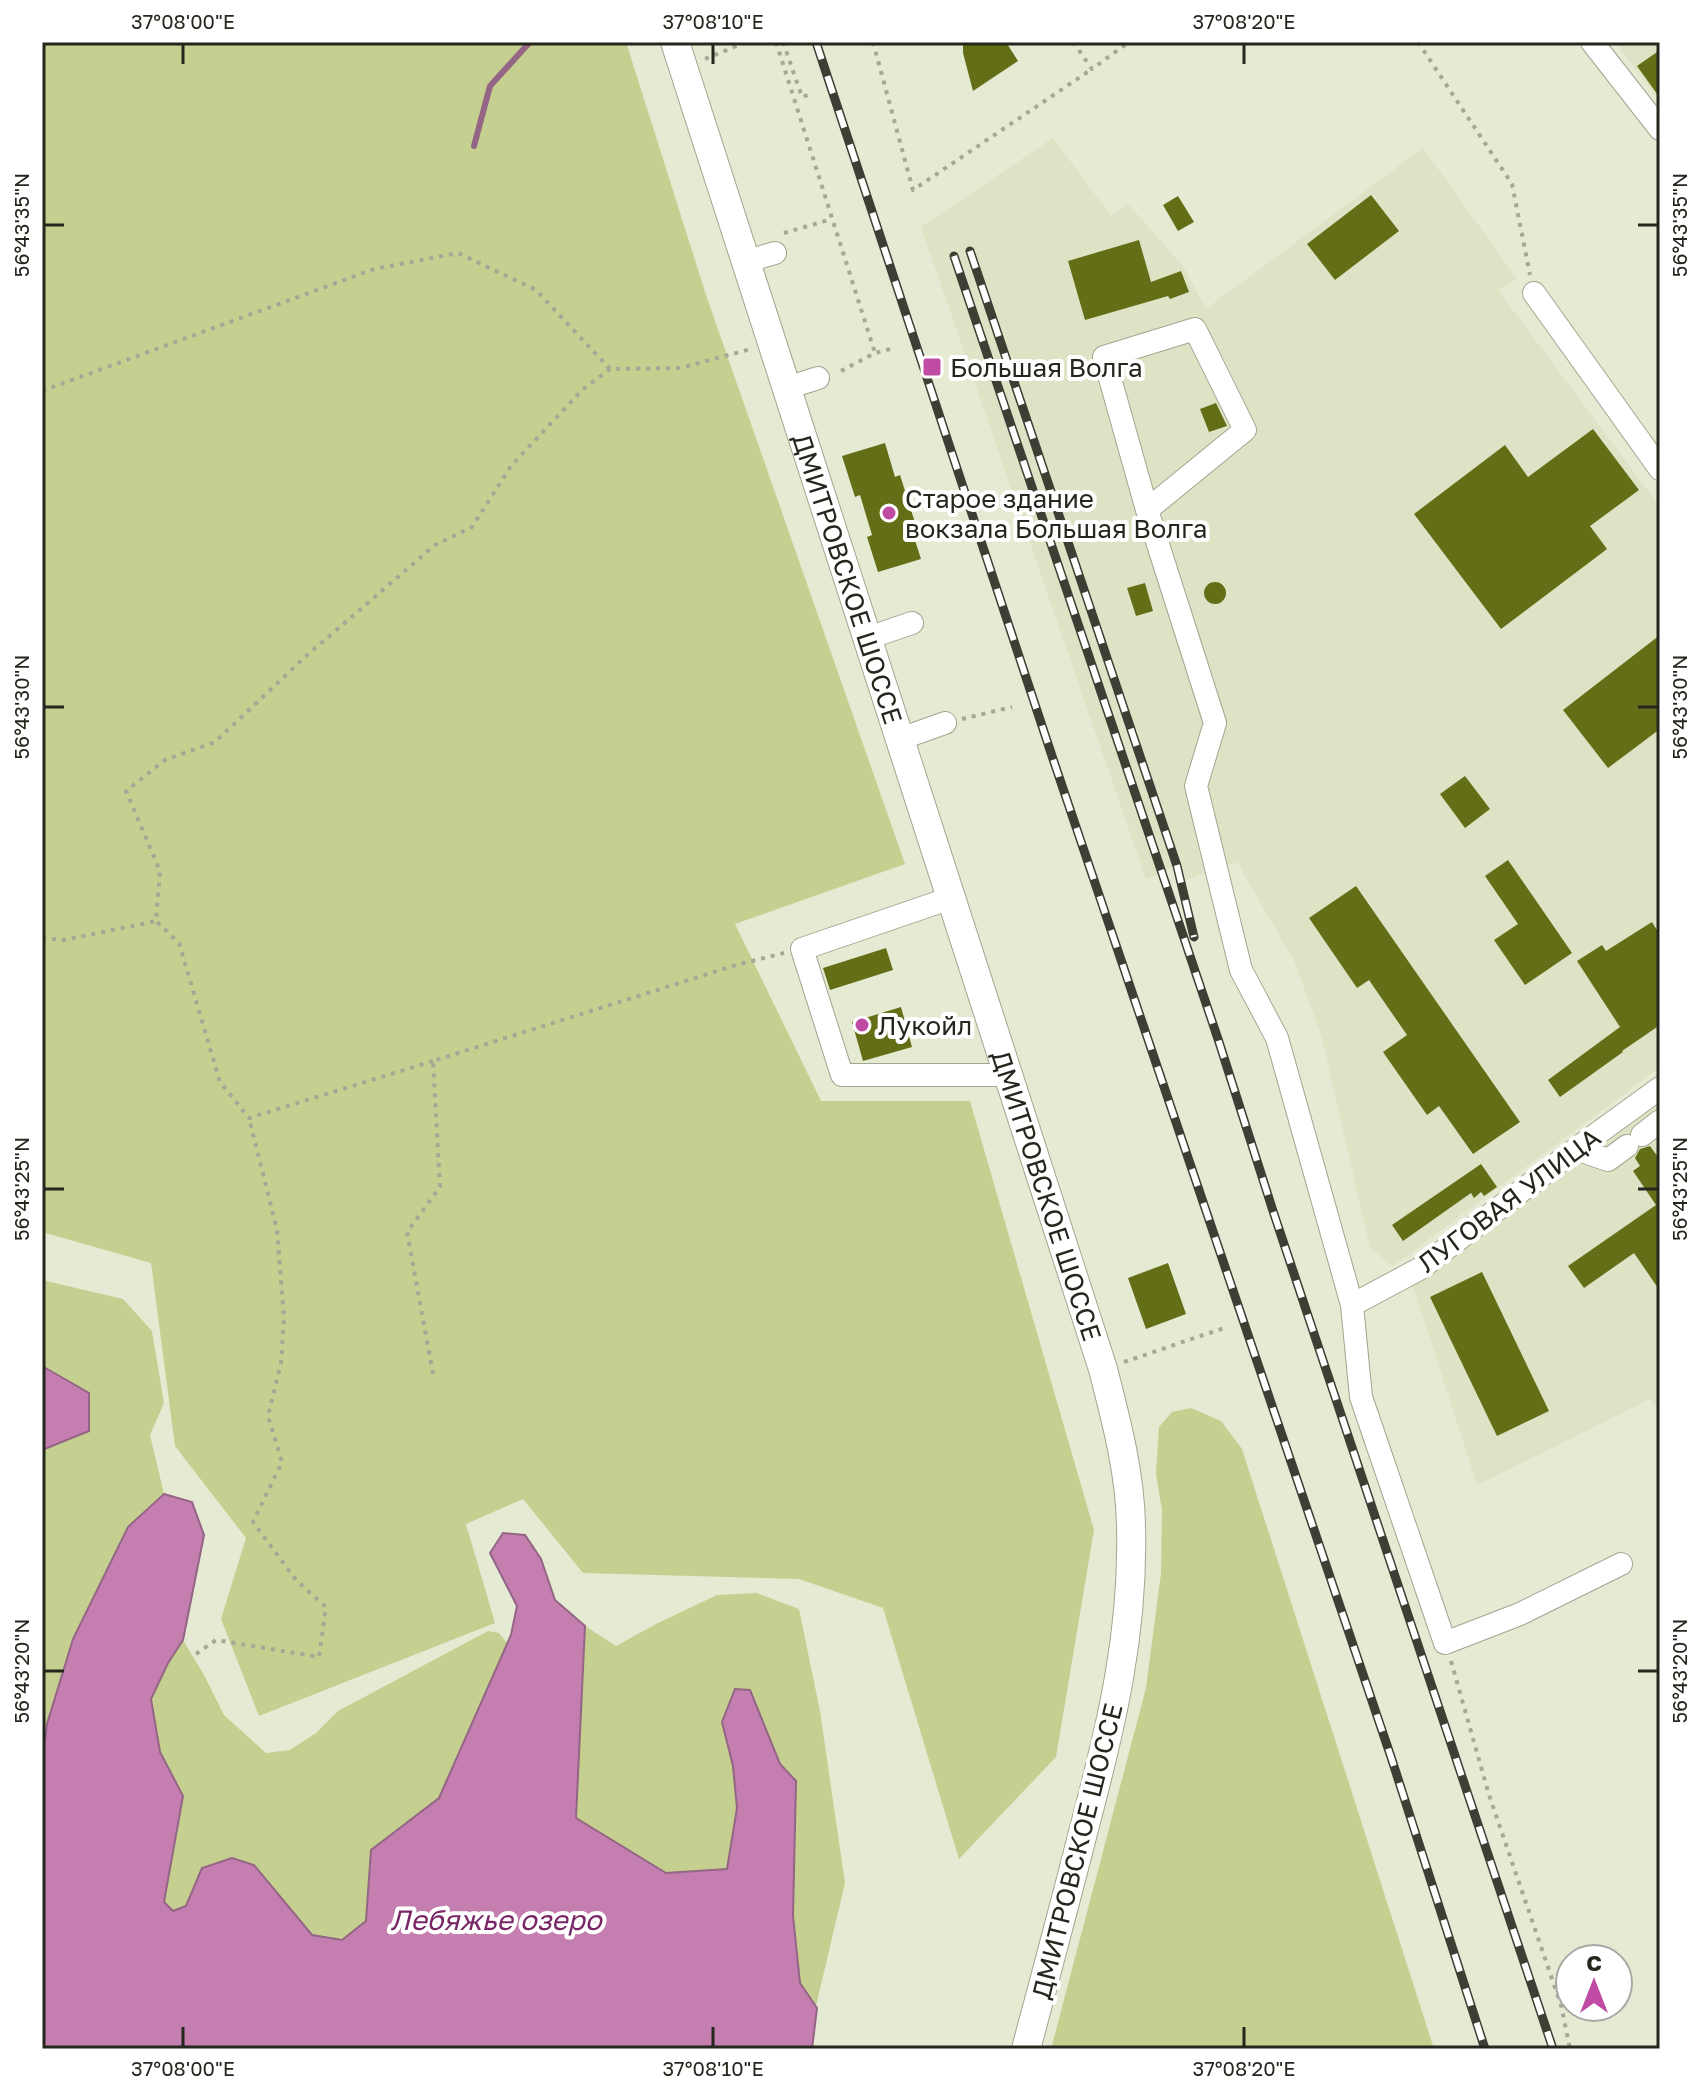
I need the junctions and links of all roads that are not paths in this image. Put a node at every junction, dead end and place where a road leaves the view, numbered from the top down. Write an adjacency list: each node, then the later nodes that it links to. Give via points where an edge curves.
1 (675, 42): 5 (main road, ДМИТРОВСКОЕ ШОССЕ)
2 (1592, 42): 3 (street)
3 (1660, 129)
4 (774, 245): 5 (street)
5 (747, 261): 8 (main road, ДМИТРОВСКОЕ ШОССЕ)
6 (1534, 293): 9 (street)
7 (818, 378): 8 (street)
8 (787, 388): 12 (main road, ДМИТРОВСКОЕ ШОССЕ)
9 (1660, 469)
10 (1147, 510): 10 (street, via 1245,430 1195,329 1104,357); 20 (street, via 1215,723 1196,786 1241,970 1277,1038)
11 (912, 623): 12 (street)
12 (868, 638): 14 (main road, ДМИТРОВСКОЕ ШОССЕ)
13 (945, 723): 14 (street)
14 (900, 739): 15 (main road, ДМИТРОВСКОЕ ШОССЕ)
15 (951, 898): 16 (main road, ДМИТРОВСКОЕ ШОССЕ); 16 (street, via 802,949 842,1075)
16 (1009, 1075): 22 (main road, ДМИТРОВСКОЕ ШОССЕ, via 1103,1369 1118,1426 1131,1522 1130,1611 1115,1703)
17 (1660, 1088): 19 (street, ЛУГОВАЯ УЛИЦА)
18 (1643, 1134): 19 (street, via 1608,1160)
19 (1576, 1149): 20 (street, ЛУГОВАЯ УЛИЦА, via 1421,1268)
20 (1352, 1305): 21 (street, via 1361,1397 1445,1643 1520,1614)
21 (1621, 1564)
22 (1026, 2049)

